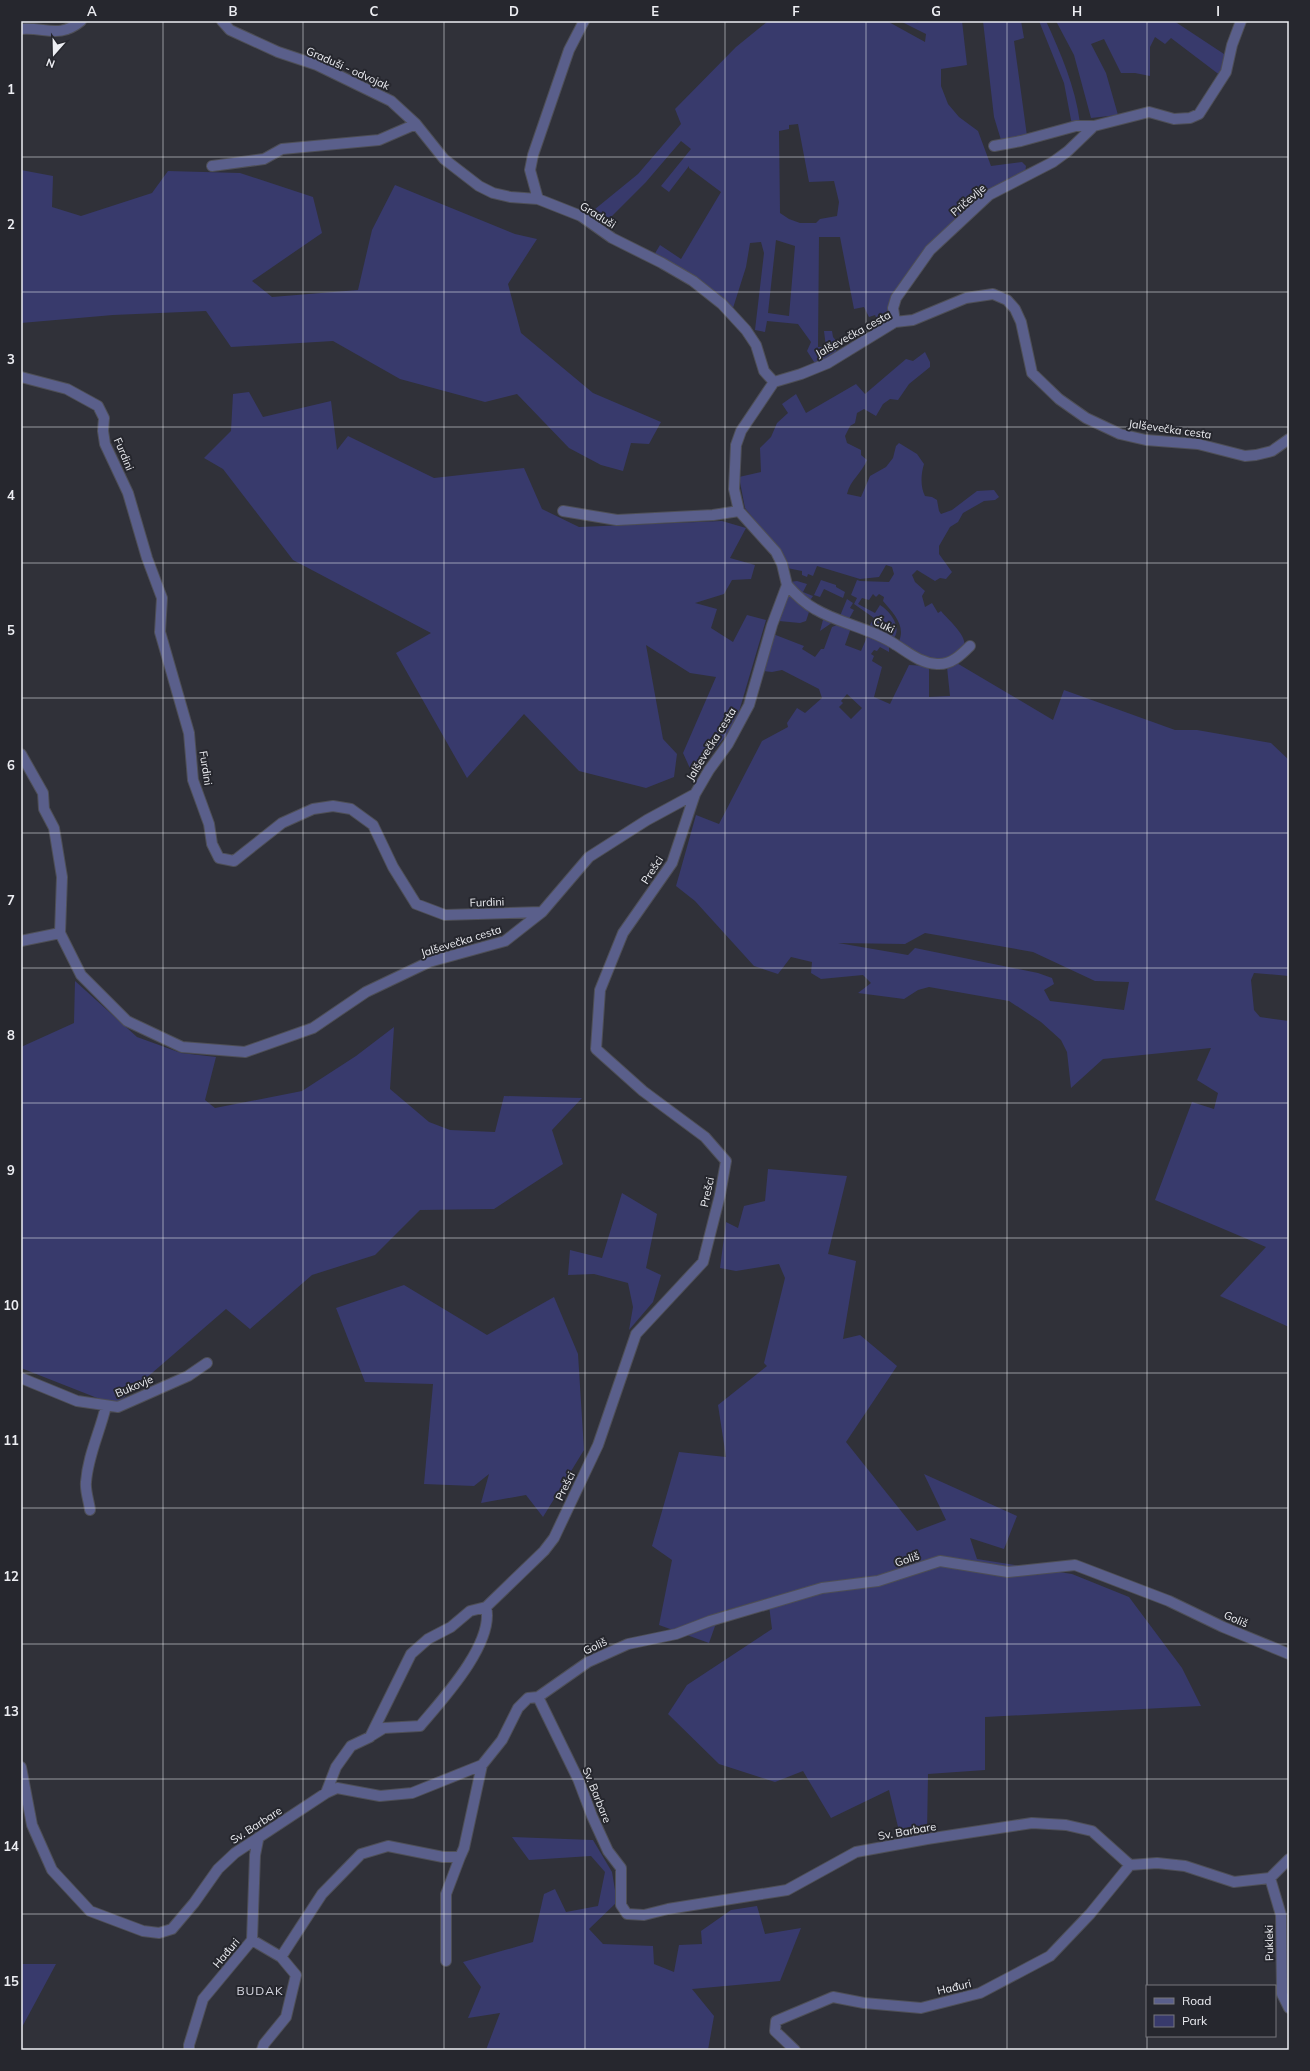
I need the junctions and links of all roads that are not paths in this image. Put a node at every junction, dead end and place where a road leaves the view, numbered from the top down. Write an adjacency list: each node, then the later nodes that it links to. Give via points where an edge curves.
1 (81, 21): 5 (street, via 61,32)
2 (222, 21): 6 (street, Graduši - odvojak, via 230,30 278,52 318,65 391,101)
3 (584, 21): 10 (street, via 568,50 533,155 530,170)
4 (1241, 21): 7 (street, Pričevlje, via 1230,50 1226,72 1200,114 1190,118 1174,119 1149,112)
5 (21, 29)
6 (416, 124): 9 (street, via 379,140 282,149 264,159); 10 (street, Graduši - odvojak, via 444,159 479,186 493,193)
7 (1094, 126): 8 (street, Pričevlje, via 1076,126); 11 (street, Pričevlje, via 1068,151 1052,162 989,195 930,250 896,298 893,308)
8 (994, 146)
9 (212, 166)
10 (538, 199): 13 (street, Graduši, via 581,216 612,238 662,262 693,281 722,304 746,330 756,345 764,371)
11 (895, 322): 13 (street, Jalševečka cesta, via 828,363); 14 (street, Jalševečka cesta, via 913,320 966,298 993,294 1007,300 1015,309 1032,374 1059,399 1086,418 1120,434 1146,440 1198,444 1245,456 1272,451)
12 (21, 377): 21 (street, Furdini, via 67,389 98,406 104,418 105,444 128,493 162,598 160,632 189,733 193,780 209,824 212,844 219,858 234,861 282,823 313,810 333,806 351,809 373,825 393,867 416,904 445,915)
13 (774, 382): 16 (street, via 741,431 736,445 734,489)
14 (1289, 439)
15 (563, 511): 16 (street, via 617,520 713,515)
16 (739, 511): 17 (street, via 776,552)
17 (787, 585): 18 (street, Ćuki, via 817,610 873,632 914,658 938,664 949,662); 20 (street, Jalševečka cesta, via 772,625 749,705 728,744)
18 (970, 646)
19 (21, 754): 22 (street, Jalševečka cesta, via 42,793 44,809 54,828 62,877)
20 (695, 794): 21 (street, Jalševečka cesta, via 647,820 589,857); 28 (street, Prešci, via 672,863 624,934 600,990 596,1049 643,1091 705,1137 726,1161 720,1196 703,1262 636,1334 598,1445 554,1538 544,1551)
21 (542, 912): 22 (street, Jalševečka cesta, via 505,941 428,962 366,992 313,1028 245,1052 182,1047 127,1021 81,975)
22 (60, 933): 23 (street)
23 (21, 941)
24 (207, 1363): 26 (street, Bukovje, via 188,1376 118,1407)
25 (21, 1378): 26 (street, Bukovje, via 76,1401)
26 (106, 1406): 27 (street, via 91,1452 86,1483)
27 (90, 1510)
28 (486, 1607): 31 (street, Prešci, via 470,1611 411,1654); 31 (street, via 488,1617 481,1641 464,1672 420,1726 384,1728)
29 (1289, 1654): 30 (street, Goliš, via 1169,1601 1075,1565 1008,1572 940,1561 878,1581 822,1588 710,1621 676,1634 628,1644 588,1662)
30 (538, 1697): 32 (street, Sv. Barbare, via 528,1698 518,1708 502,1740); 38 (street, Sv. Barbare, via 578,1778 608,1851 621,1868 621,1905 627,1914 644,1915 787,1890 856,1852 1032,1823 1066,1825 1092,1831)
31 (370, 1737): 34 (street, via 351,1746 336,1767)
32 (482, 1765): 34 (street, Sv. Barbare, via 412,1794 380,1796 337,1788); 36 (street)
33 (21, 1767): 35 (street, Sv. Barbare, via 32,1825 52,1870 90,1911 143,1931 159,1933 172,1929 218,1869 235,1854)
34 (326, 1793): 35 (street, Sv. Barbare)
35 (258, 1840): 40 (street, Hađuri, via 255,1855)
36 (460, 1857): 41 (street, via 443,1857 388,1846 361,1854 322,1894); 42 (street, via 446,1894)
37 (1289, 1859): 39 (street)
38 (1130, 1865): 39 (street, via 1157,1863 1185,1866 1234,1882); 46 (street, Hađuri, via 1090,1914 1050,1956 980,1993 921,2008 864,2003 833,1997 776,2021 775,2031)
39 (1270, 1878): 43 (street, Pukleki, via 1281,1915 1282,1994)
40 (252, 1940): 41 (street); 44 (street, Hađuri, via 203,1999)
41 (281, 1957): 45 (street, via 296,1975 286,2017)
42 (446, 1961)
43 (1289, 2008)
44 (189, 2050)
45 (262, 2050)
46 (794, 2050)

